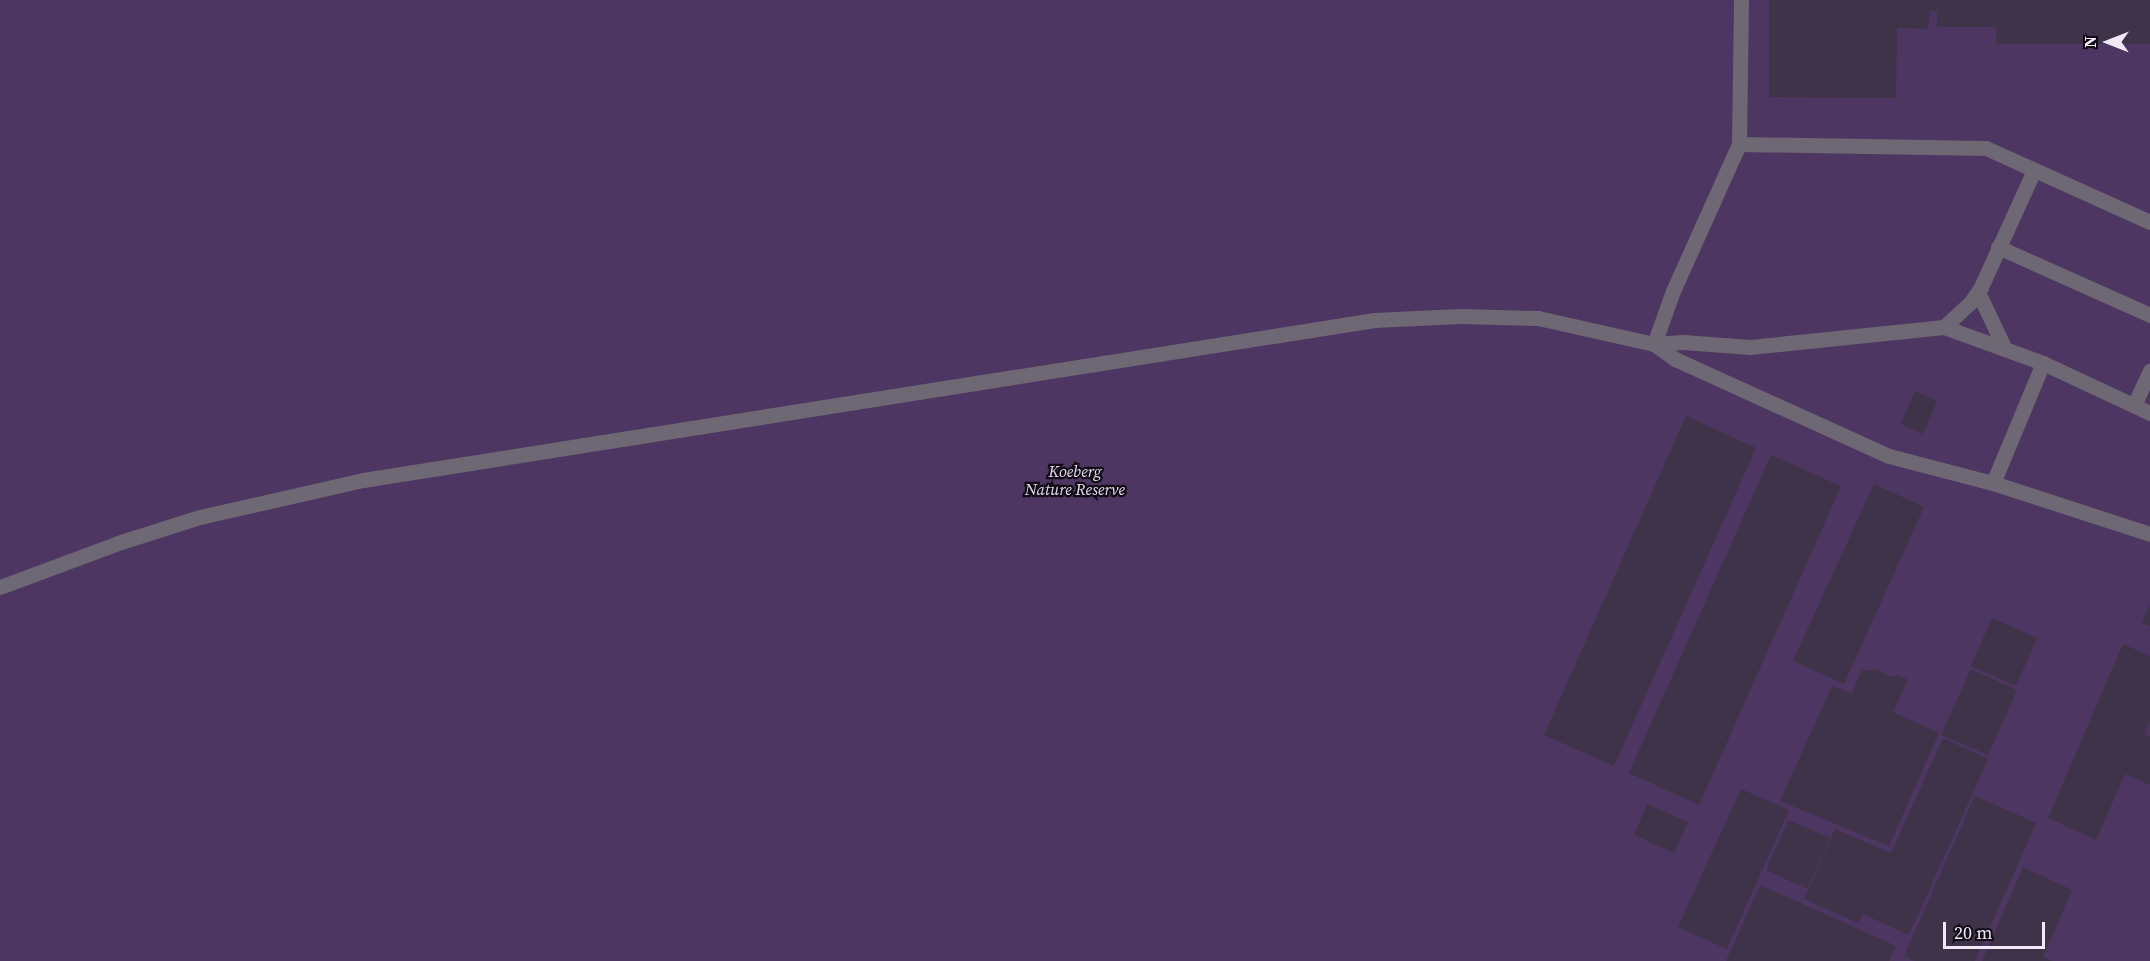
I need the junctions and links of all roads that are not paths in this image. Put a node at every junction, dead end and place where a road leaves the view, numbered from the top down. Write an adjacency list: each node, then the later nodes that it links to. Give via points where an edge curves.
1 (1741, 0): 2 (lane)
2 (1739, 144): 3 (lane, via 1972,146 2000,152); 9 (lane, via 1672,291)
3 (2034, 170): 4 (lane); 5 (lane)
4 (2150, 222)
5 (1998, 247): 6 (lane); 7 (lane)
6 (1978, 292): 8 (lane); 10 (lane)
7 (2150, 315)
8 (1944, 327): 9 (lane, via 1750,347); 10 (lane)
9 (1654, 344): 15 (lane, via 1675,359 1860,444 1919,465); 17 (lane, via 1576,325 1501,316 1374,320 1242,339 363,480 200,517)
10 (2005, 349): 11 (lane)
11 (2043, 363): 13 (lane); 15 (lane)
12 (2150, 371): 13 (lane)
13 (2133, 405): 14 (lane)
14 (2150, 412)
15 (1993, 483): 16 (lane)
16 (2150, 534)
17 (0, 587)

